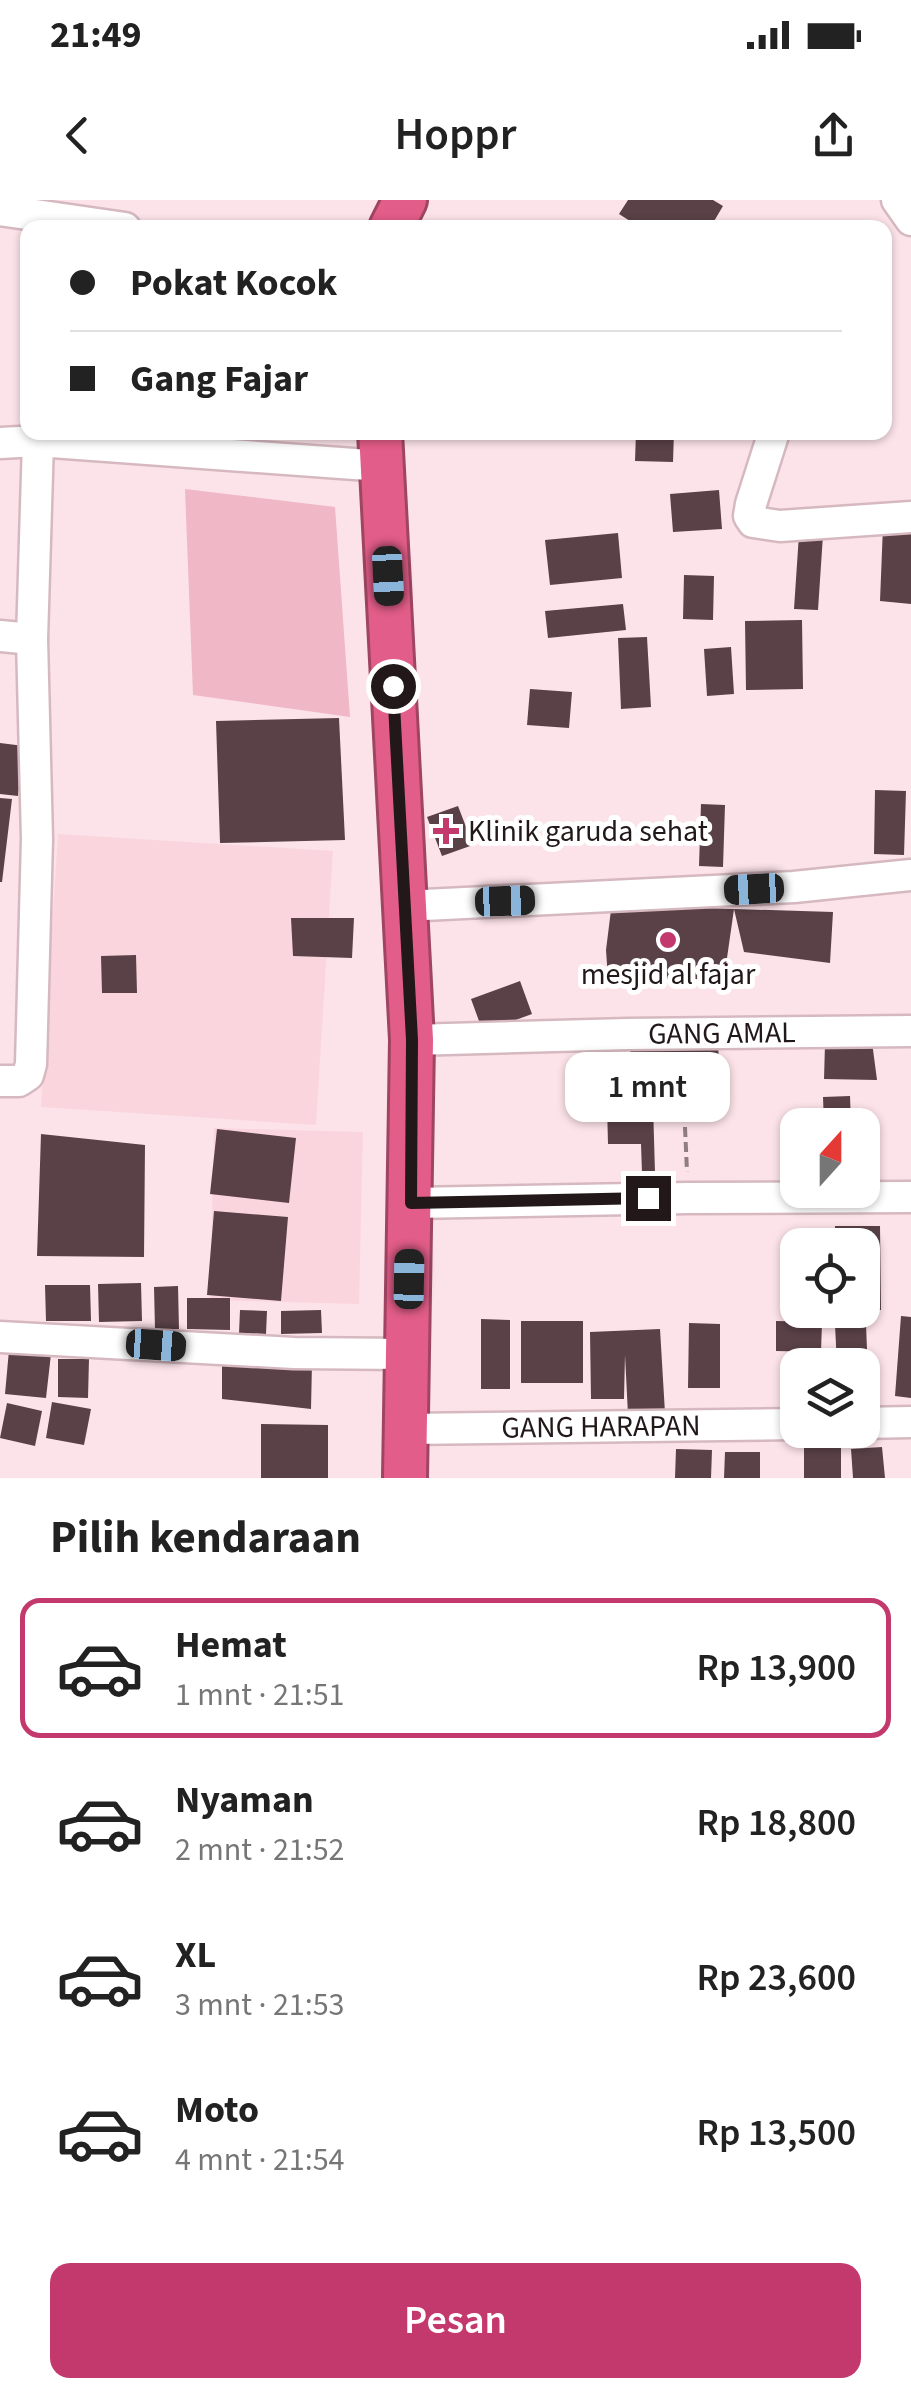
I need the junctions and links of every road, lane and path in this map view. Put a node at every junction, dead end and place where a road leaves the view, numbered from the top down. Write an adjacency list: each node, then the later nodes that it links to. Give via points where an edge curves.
1 (897, 200): 4 (street)
2 (0, 210): 3 (street)
3 (69, 220)
4 (911, 220)
5 (772, 440): 9 (street, via 749,516 753,522)
6 (38, 441): 7 (street); 8 (street); 11 (street)
7 (0, 443)
8 (381, 449): 13 (highway)
9 (911, 517)
10 (0, 636): 11 (street)
11 (32, 639): 16 (street, via 31,1064 20,1081)
12 (911, 875): 13 (street)
13 (404, 906): 15 (highway)
14 (911, 1031): 15 (street, GANG AMAL)
15 (412, 1040): 20 (highway)
16 (0, 1081)
17 (685, 1127): 19 (path)
18 (911, 1197): 19 (street)
19 (688, 1198): 20 (street)
20 (411, 1203): 22 (highway)
21 (0, 1337): 22 (street)
22 (407, 1354): 26 (highway)
23 (911, 1422): 24 (street)
24 (880, 1423)
25 (780, 1424): 26 (street, GANG HARAPAN)
26 (406, 1429): 27 (highway)
27 (405, 1478)

